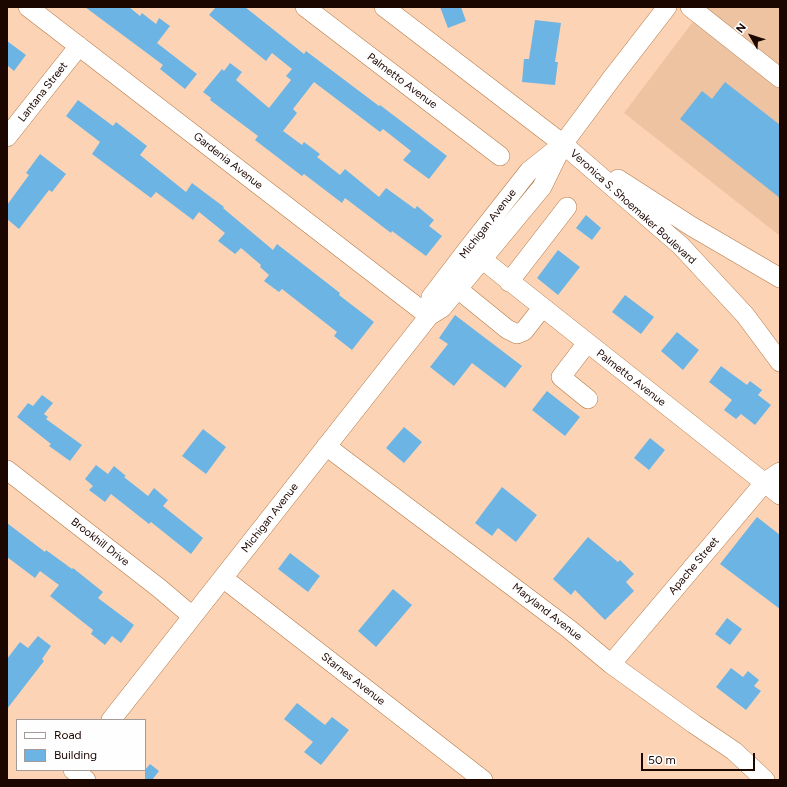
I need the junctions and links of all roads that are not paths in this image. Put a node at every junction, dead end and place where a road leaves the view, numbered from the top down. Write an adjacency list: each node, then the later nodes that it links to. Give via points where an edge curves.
1 (28, 7): 6 (street, Gardenia Avenue)
2 (305, 7): 10 (street, Palmetto Avenue)
3 (384, 7): 9 (street, Veronica S. Shoemaker Boulevard)
4 (667, 7): 9 (street, Michigan Avenue)
5 (690, 7): 7 (street)
6 (79, 46): 8 (street, Lantana Street); 17 (street, Gardenia Avenue)
7 (780, 78)
8 (7, 137)
9 (563, 144): 12 (street, Michigan Avenue, via 542,187); 13 (street, Veronica S. Shoemaker Boulevard, via 691,226); 17 (street, Michigan Avenue, via 529,171 431,297); 19 (street, Veronica S. Shoemaker Boulevard, via 681,246 745,315)
10 (500, 156)
11 (567, 207): 14 (street)
12 (483, 260): 14 (street, Palmetto Avenue); 15 (street, Michigan Avenue)
13 (780, 278)
14 (509, 282): 16 (street, Palmetto Avenue)
15 (459, 290): 16 (street, via 507,329 518,334 524,331); 17 (street, Michigan Avenue, via 442,308)
16 (542, 308): 18 (street, Palmetto Avenue)
17 (429, 316): 21 (street, Michigan Avenue)
18 (587, 343): 20 (street, via 561,377); 23 (street, Palmetto Avenue)
19 (780, 362)
20 (588, 399)
21 (326, 446): 25 (street, Michigan Avenue); 27 (street, Maryland Avenue)
22 (7, 470): 26 (street, Brookhill Drive)
23 (772, 477): 24 (street, Palmetto Avenue); 27 (street, Apache Street)
24 (780, 495)
25 (223, 578): 26 (street, Michigan Avenue); 33 (street, Starnes Avenue)
26 (192, 616): 28 (street, Michigan Avenue)
27 (612, 664): 34 (street, Maryland Avenue, via 734,751)
28 (111, 719)
29 (71, 771): 31 (street)
30 (73, 771): 32 (street)
31 (63, 780)
32 (86, 780)
33 (483, 780)
34 (765, 780)

